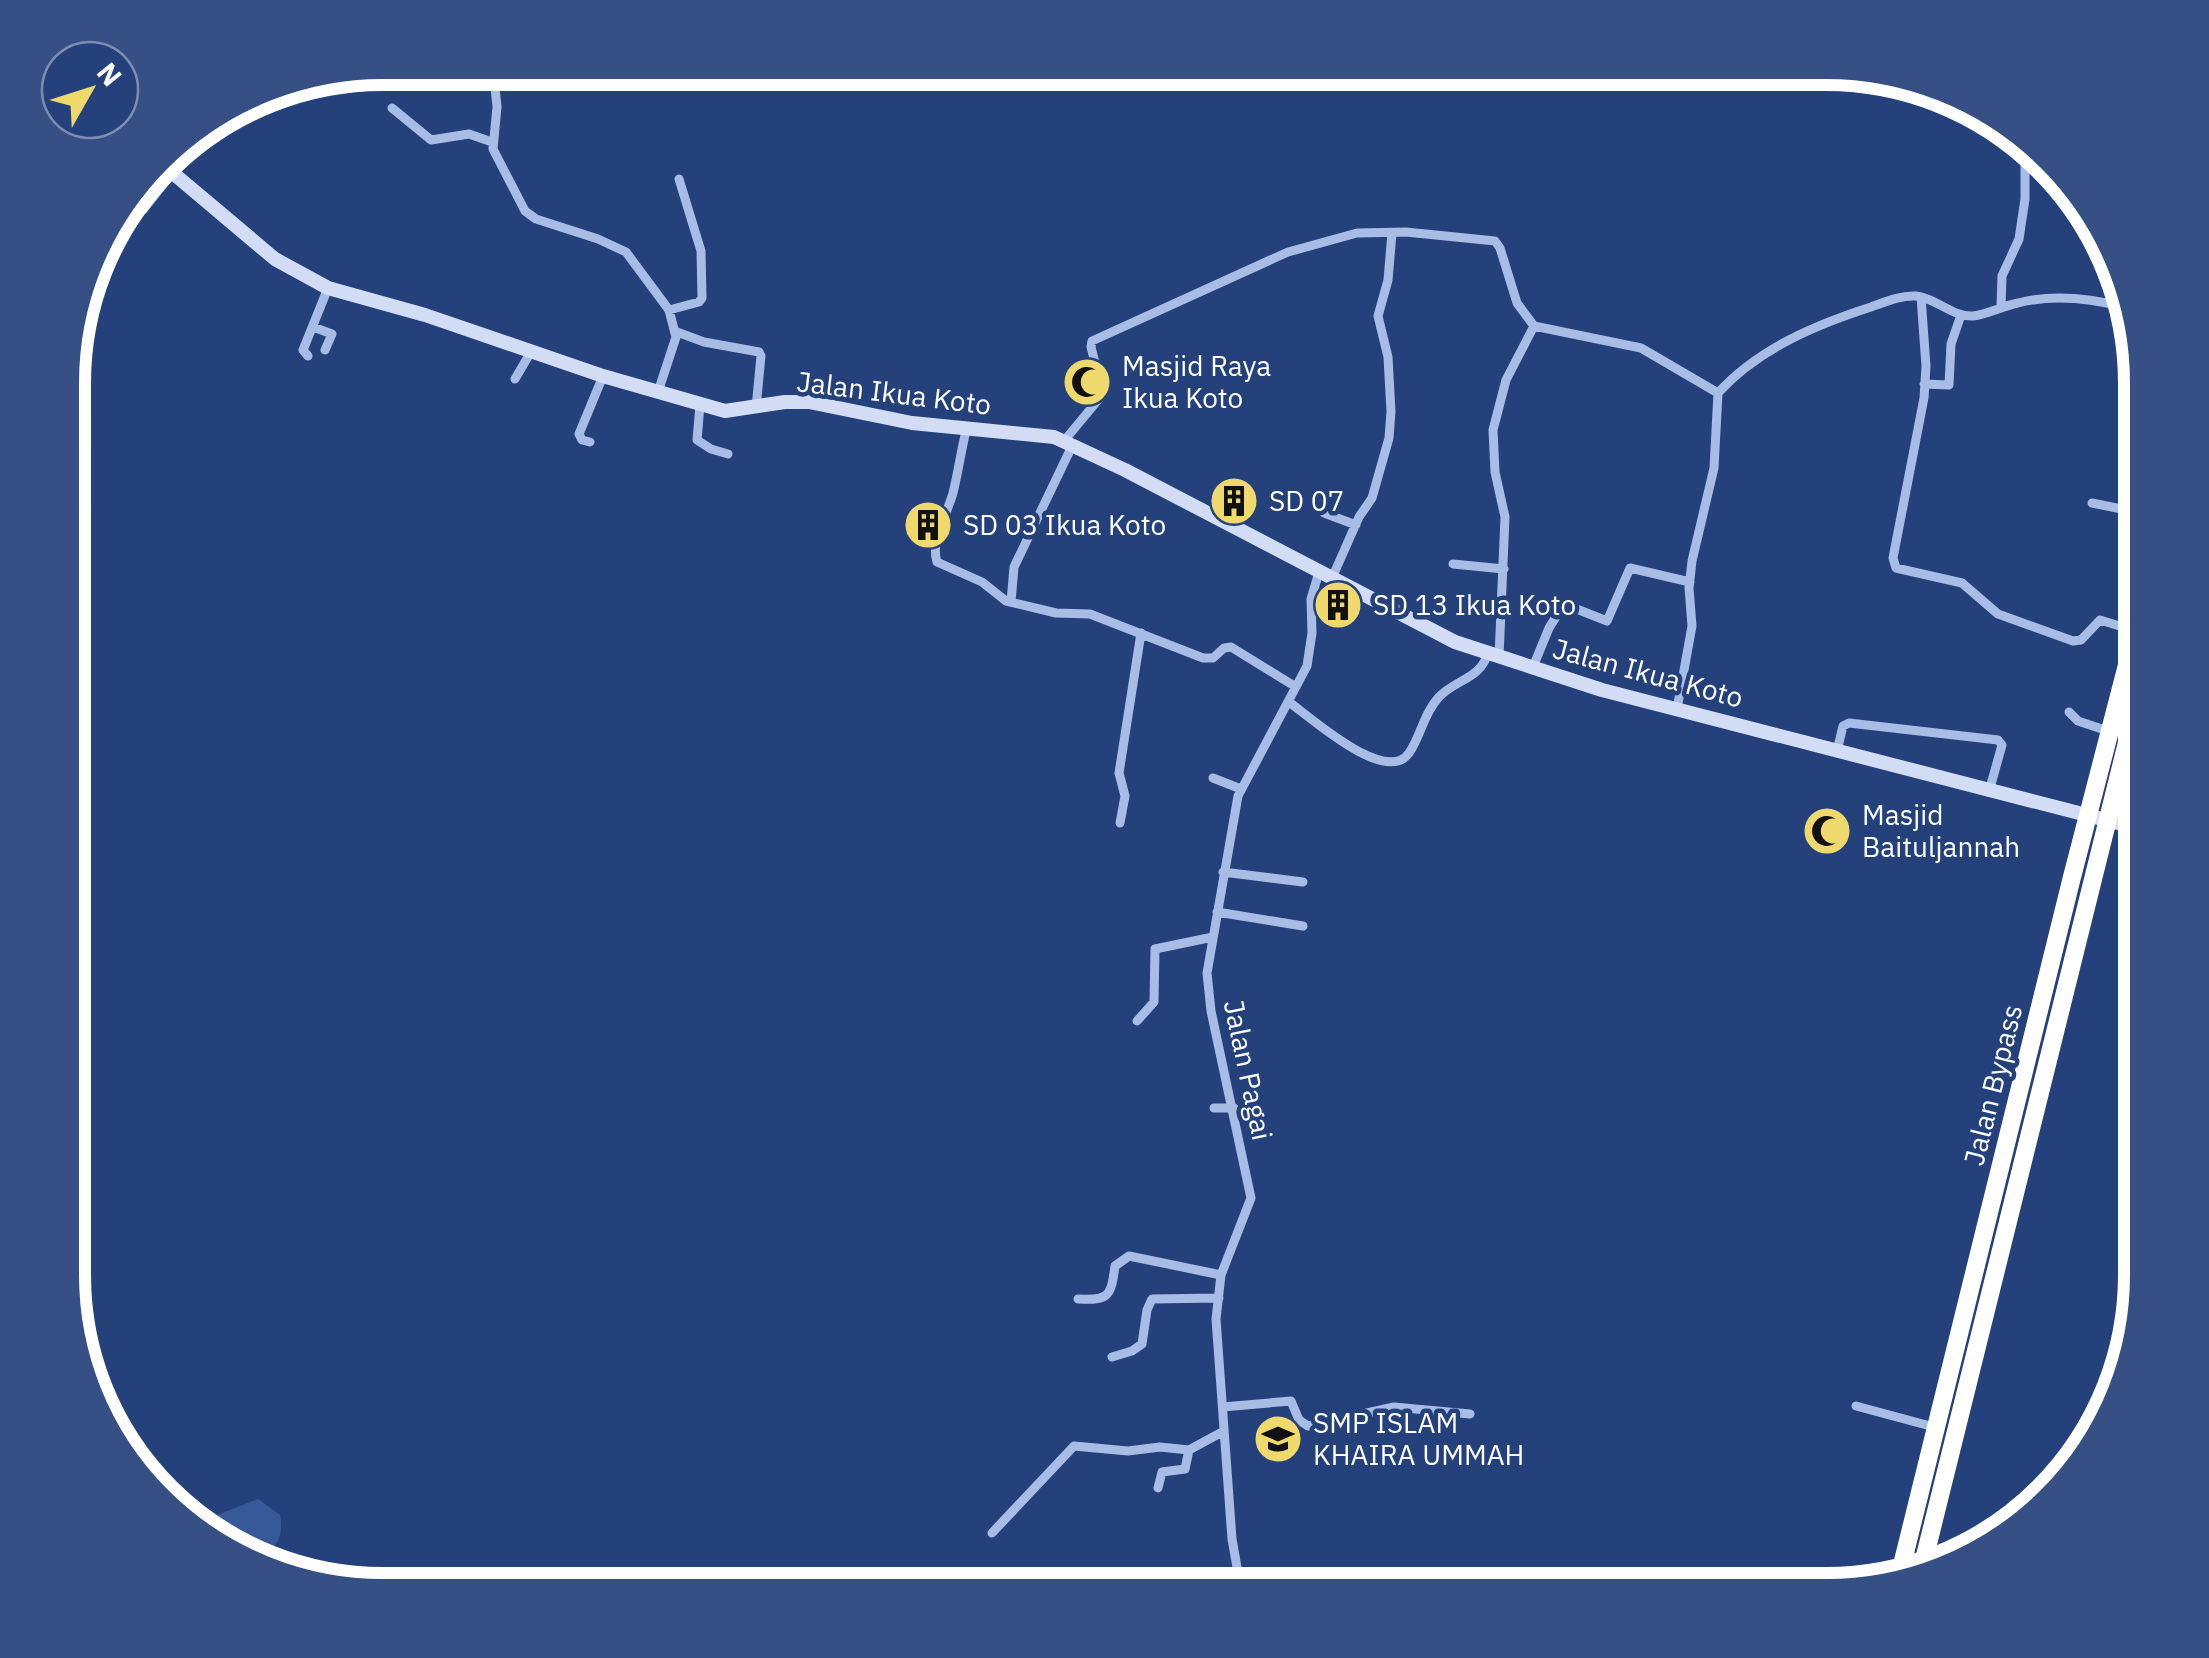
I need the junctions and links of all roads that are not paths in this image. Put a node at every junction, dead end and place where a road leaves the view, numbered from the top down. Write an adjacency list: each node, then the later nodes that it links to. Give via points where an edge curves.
1 (494, 86): 3 (street)
2 (392, 108): 3 (street, via 432,140 469,134)
3 (492, 142): 14 (street, via 530,216 618,247)
4 (2025, 161): 13 (street, via 2026,198 2019,239 2002,276)
5 (173, 172): 10 (street, Jalan Ikua Koto, via 275,259)
6 (678, 179): 14 (street, via 701,251 702,298)
7 (152, 195): 8 (street)
8 (144, 210)
9 (1392, 232): 16 (street, via 1495,241 1521,311); 31 (street, via 1288,252 1096,339 1090,347 1103,394); 36 (street, Jalan Pagai, via 1378,316 1387,345 1390,429 1372,498)
10 (328, 288): 17 (street); 20 (street, Jalan Ikua Koto)
11 (1921, 297): 15 (street); 24 (street); 26 (street, via 1889,301 1802,334 1742,368)
12 (2113, 305): 13 (street, via 2075,298)
13 (2001, 307): 15 (street)
14 (669, 310): 18 (street)
15 (1962, 315): 24 (street, via 1949,385)
16 (1534, 326): 26 (street, via 1642,348); 38 (street, via 1512,364 1493,430 1505,517)
17 (313, 327): 19 (street, via 331,333); 21 (street, via 303,350)
18 (677, 332): 25 (street); 28 (street, via 759,352)
19 (325, 350)
20 (532, 350): 22 (street, Jalan Ikua Koto); 23 (street)
21 (308, 356)
22 (603, 376): 25 (street, Jalan Ikua Koto); 30 (street, via 579,434)
23 (515, 379)
24 (1924, 384): 42 (street, via 1896,568 1962,583 1998,614 2073,640 2100,620)
25 (658, 392): 27 (street, Jalan Ikua Koto)
26 (1718, 392): 40 (street, via 1714,468)
27 (700, 405): 28 (street, Jalan Ikua Koto); 32 (street, via 697,440)
28 (756, 408): 29 (street, Jalan Ikua Koto, via 810,402)
29 (966, 430): 31 (street, Jalan Ikua Koto); 41 (street, via 935,560)
30 (590, 442)
31 (1069, 442): 39 (street, Jalan Ikua Koto); 41 (street, via 1014,567)
32 (728, 454)
33 (2092, 503): 34 (street)
34 (2124, 509)
35 (1324, 513): 36 (street)
36 (1356, 525): 39 (street, Jalan Pagai)
37 (1453, 564): 38 (street)
38 (1504, 569): 44 (street)
39 (1326, 575): 44 (street, Jalan Ikua Koto, via 1421,627); 47 (street, Jalan Pagai, via 1311,599 1310,652)
40 (1690, 582): 45 (street, via 1630,568 1607,621 1564,604); 49 (street, via 1692,626)
41 (1011, 602): 43 (street, via 1090,614)
42 (2124, 627)
43 (1141, 633): 47 (street, via 1208,659 1232,647); 58 (street, via 1119,774)
44 (1494, 655): 45 (street, Jalan Ikua Koto); 48 (street, via 1436,700 1409,753 1393,762 1356,752)
45 (1532, 668): 49 (street, Jalan Ikua Koto)
46 (2124, 680): 51 (highway, Jalan Bypass)
47 (1296, 687): 48 (street, Jalan Pagai)
48 (1290, 702): 55 (street, Jalan Pagai)
49 (1677, 709): 52 (street, Jalan Ikua Koto)
50 (2069, 712): 51 (street, via 2078,722)
51 (2111, 732): 57 (highway, Jalan Bypass)
52 (1837, 751): 56 (street, Jalan Ikua Koto); 56 (street, via 1842,726 1849,723 1998,740)
53 (2124, 757): 57 (highway)
54 (1213, 778): 55 (street)
55 (1240, 788): 60 (street, Jalan Pagai)
56 (1990, 788): 57 (street, Jalan Ikua Koto)
57 (2099, 818): 59 (street, Jalan Ikua Koto); 66 (highway, Jalan Bypass, via 2072,876); 67 (highway)
58 (1120, 823)
59 (2124, 824)
60 (1223, 872): 61 (street); 62 (street, Jalan Pagai)
61 (1303, 882)
62 (1217, 912): 63 (street); 64 (street, Jalan Pagai)
63 (1303, 926)
64 (1213, 937): 65 (street, via 1155,948 1154,1002); 69 (street, Jalan Pagai, via 1207,988)
65 (1137, 1021)
66 (2019, 1092): 67 (highway); 77 (highway, Jalan Bypass)
67 (2038, 1098): 82 (highway)
68 (1214, 1108): 69 (street)
69 (1234, 1108): 70 (street, Jalan Pagai, via 1251,1198)
70 (1222, 1275): 71 (street, Jalan Pagai); 72 (street, via 1129,1256 1115,1266 1105,1298)
71 (1219, 1298): 73 (street, via 1152,1299 1142,1344); 75 (street, Jalan Pagai)
72 (1078, 1299)
73 (1112, 1357)
74 (1856, 1406): 77 (street)
75 (1223, 1407): 76 (street, via 1290,1401 1308,1426 1394,1407); 78 (street, Jalan Pagai)
76 (1470, 1414)
77 (1934, 1427): 83 (highway, Jalan Bypass)
78 (1224, 1431): 79 (street); 84 (street, Jalan Pagai)
79 (1189, 1450): 80 (street, via 1187,1468 1162,1472); 81 (street, via 1074,1446)
80 (1158, 1488)
81 (992, 1533)
82 (1925, 1556)
83 (1903, 1562)
84 (1238, 1573)

